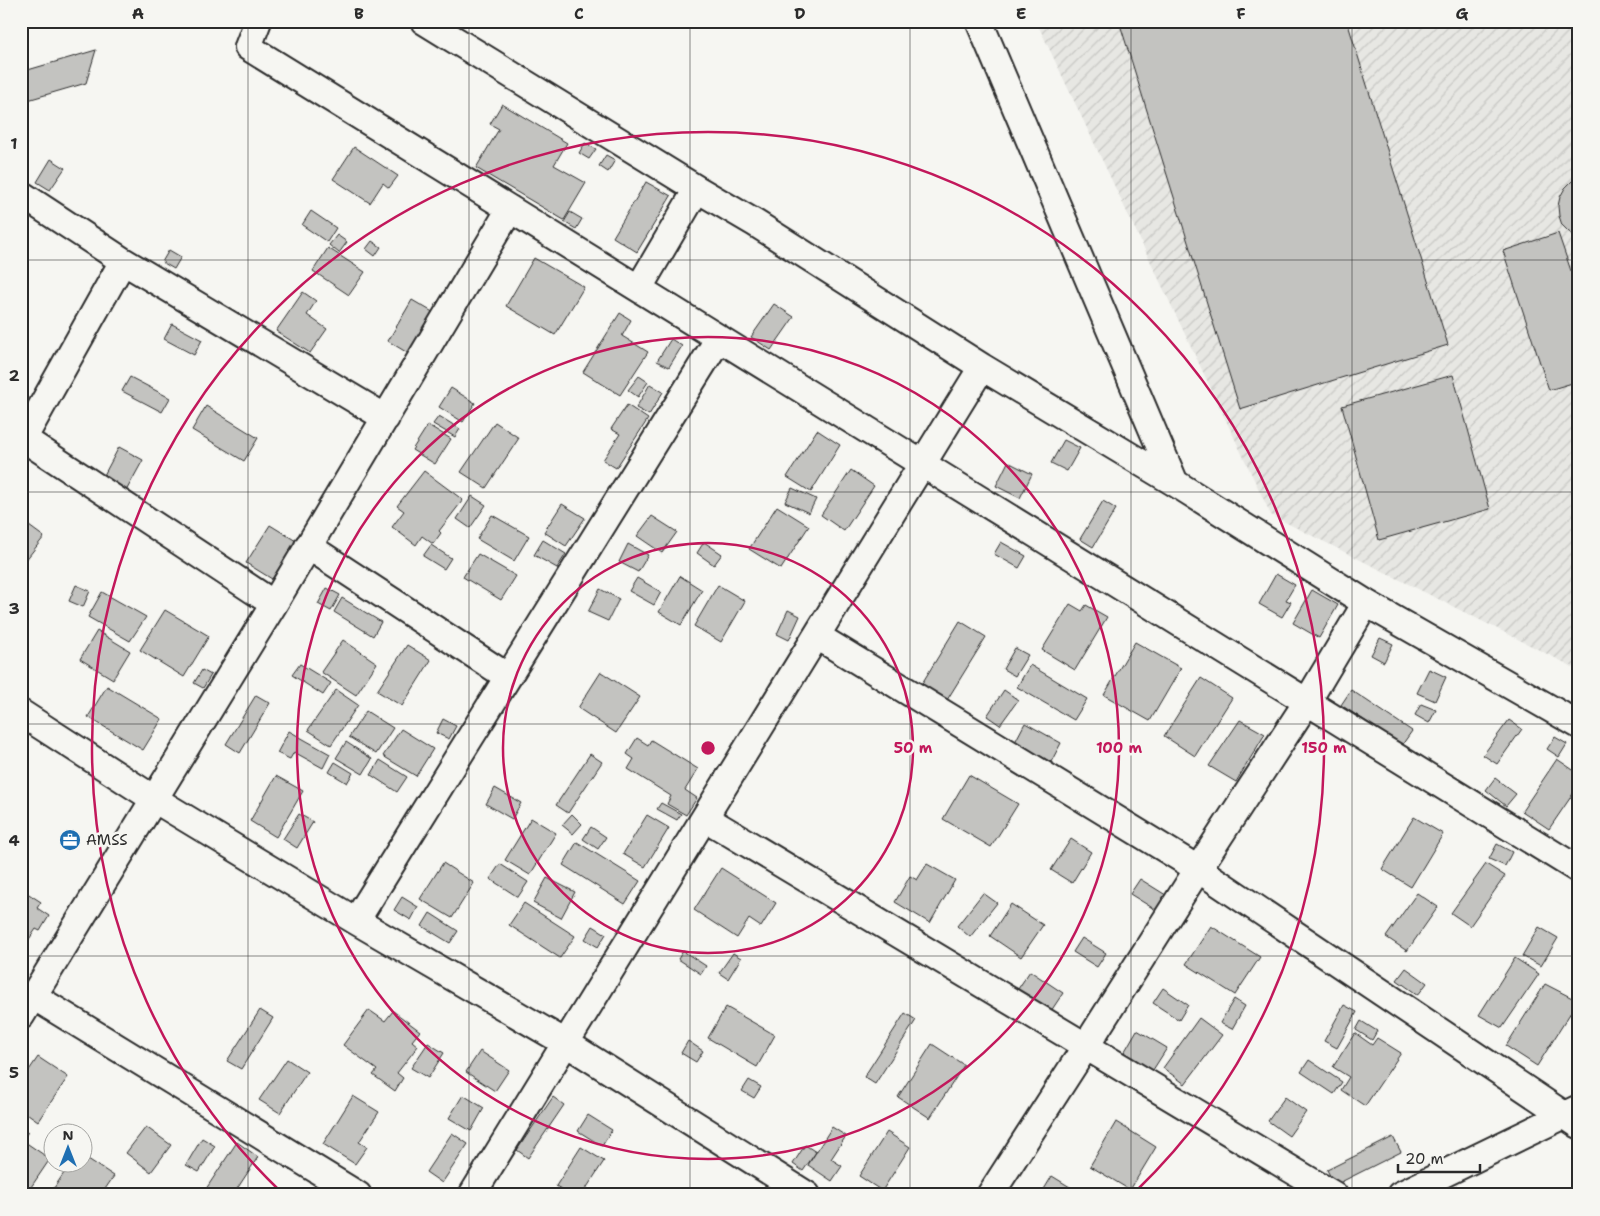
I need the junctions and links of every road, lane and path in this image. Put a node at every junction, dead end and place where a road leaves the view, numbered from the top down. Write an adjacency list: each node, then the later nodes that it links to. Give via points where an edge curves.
1 (258, 21): 6 (street, via 248,47)
2 (424, 21): 4 (street)
3 (979, 21): 14 (street)
4 (697, 189): 8 (street); 10 (street, via 755,222)
5 (21, 194): 7 (street)
6 (510, 209): 8 (street); 11 (street)
7 (123, 261): 11 (street); 12 (street)
8 (639, 288): 9 (street)
9 (719, 338): 13 (street); 19 (street)
10 (982, 367): 13 (street); 14 (street)
11 (386, 418): 15 (street)
12 (22, 440): 17 (street)
13 (923, 465): 18 (street); 20 (street)
14 (1175, 483): 16 (street)
15 (308, 546): 17 (street); 19 (street)
16 (1366, 603): 20 (street); 22 (street)
17 (274, 604): 23 (street)
18 (817, 636): 24 (street); 25 (street)
19 (508, 677): 27 (street)
20 (1307, 702): 25 (street); 26 (street)
21 (21, 713): 23 (street)
22 (1579, 725)
23 (154, 799): 27 (street); 28 (street)
24 (705, 818): 29 (street); 30 (street)
25 (1198, 868): 30 (street); 31 (street)
26 (1579, 870)
27 (356, 921): 29 (street)
28 (27, 1006): 32 (street)
29 (566, 1043): 33 (street); 34 (street)
30 (1086, 1046): 35 (street); 36 (street)
31 (1574, 1116): 37 (street)
32 (358, 1195)
33 (472, 1195)
34 (807, 1195)
35 (990, 1195)
36 (1334, 1195)
37 (1400, 1195)

